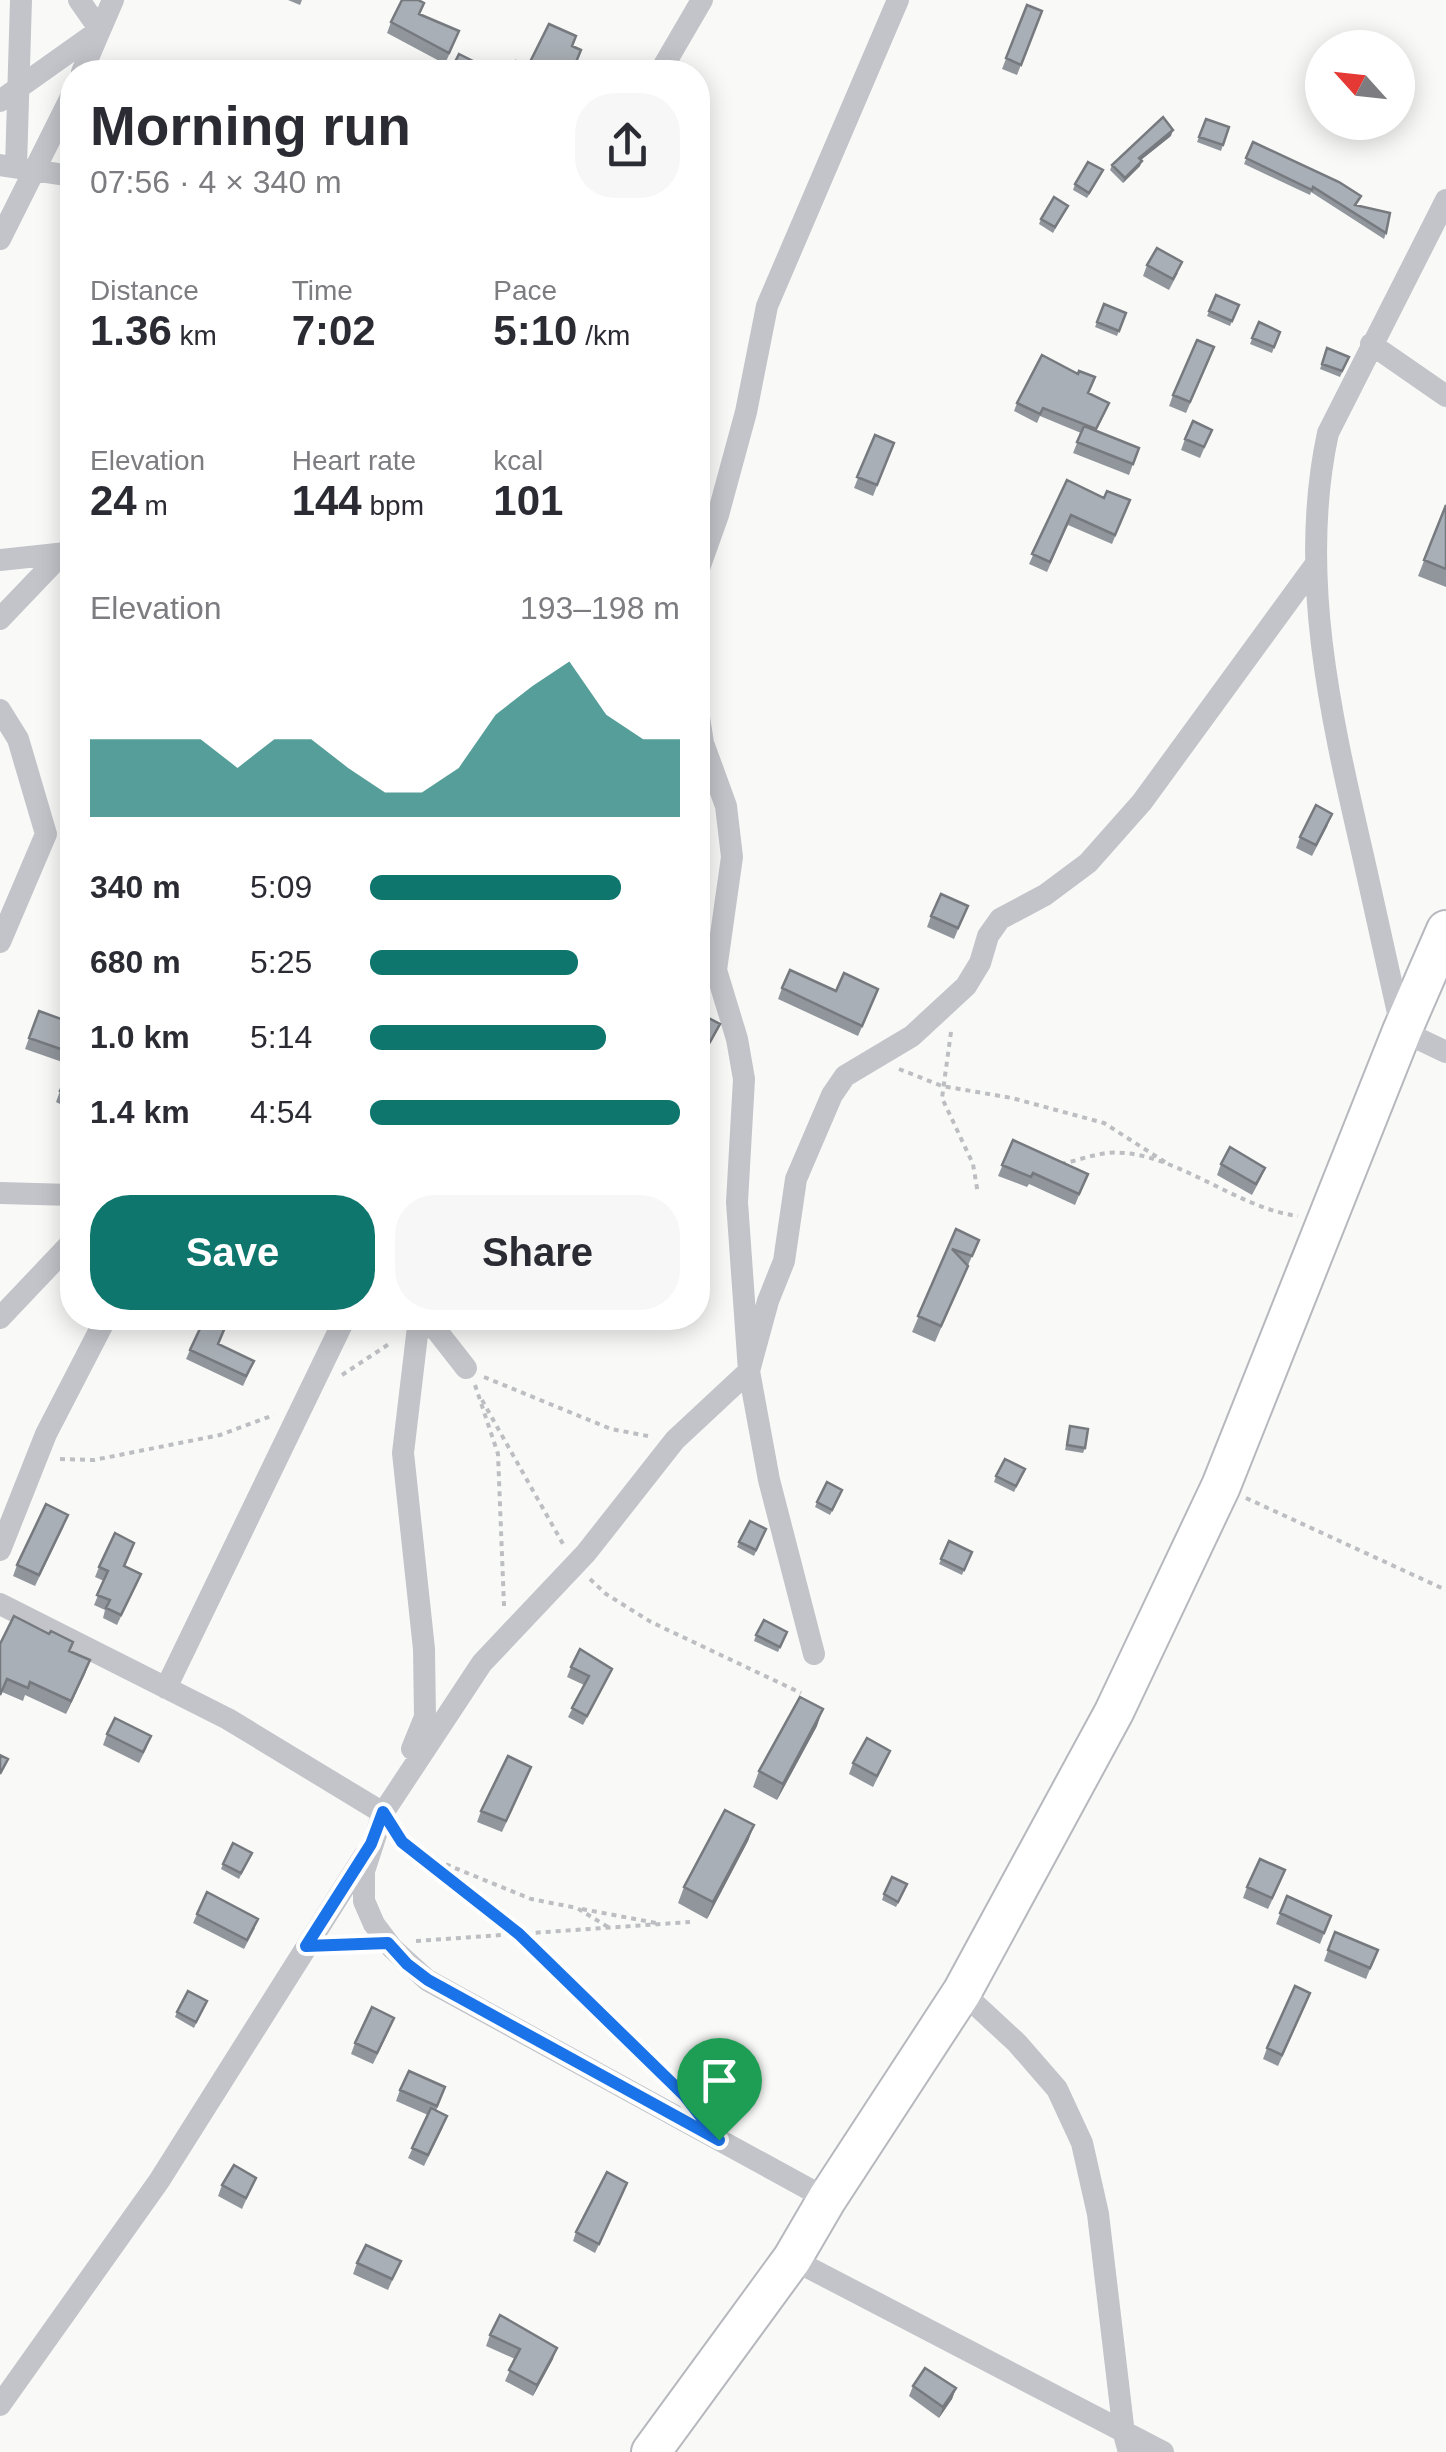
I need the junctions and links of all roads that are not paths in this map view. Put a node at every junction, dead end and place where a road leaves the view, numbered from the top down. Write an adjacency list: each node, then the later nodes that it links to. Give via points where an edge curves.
1 (21, 0): 9 (street)
2 (79, 0): 6 (street)
3 (113, 0): 6 (street)
4 (702, 0): 8 (street)
5 (898, 0): 17 (street, via 767,306)
6 (100, 30): 7 (street); 9 (street)
7 (87, 60)
8 (667, 60)
9 (9, 94): 11 (street)
10 (60, 111): 11 (street)
11 (17, 168): 12 (street); 14 (street)
12 (60, 174)
13 (1446, 200): 15 (street)
14 (0, 239)
15 (1371, 344): 16 (street); 21 (street, via 1328,433)
16 (1446, 396)
17 (710, 537)
18 (60, 554): 19 (street)
19 (0, 560)
20 (60, 560): 22 (street)
21 (1315, 565): 29 (street, via 1325,678); 40 (street, via 1142,802 1068,880 1000,919 966,986 912,1036 845,1076 796,1179 784,1261)
22 (0, 618)
23 (0, 690): 25 (street)
24 (0, 710): 25 (street)
25 (18, 739): 28 (street, via 46,834)
26 (710, 762): 40 (street, via 726,806 732,857 716,970 744,1078 737,1202)
27 (1446, 930): 29 (main road)
28 (0, 942)
29 (1402, 1031): 30 (street); 48 (main road, via 1221,1486 1114,1712)
30 (1446, 1052)
31 (0, 1193): 32 (street)
32 (60, 1195)
33 (60, 1255): 34 (street)
34 (0, 1318)
35 (100, 1330): 41 (street, via 46,1434)
36 (339, 1330): 44 (street)
37 (417, 1330): 45 (street, via 403,1471 422,1610 424,1717)
38 (434, 1330): 39 (street)
39 (466, 1368)
40 (748, 1371): 43 (street); 45 (street, via 675,1440 482,1663)
41 (0, 1550)
42 (0, 1604): 44 (street)
43 (814, 1654)
44 (166, 1688): 46 (street)
45 (410, 1769): 46 (street)
46 (383, 1812): 47 (street)
47 (371, 1844): 49 (street, via 364,1900 374,1924 407,1964); 51 (street, via 159,2181)
48 (962, 1992): 49 (main road); 52 (street, via 1057,2089 1082,2142 1098,2214)
49 (827, 2199): 50 (main road)
50 (792, 2259): 52 (street); 53 (main road)
51 (0, 2405)
52 (1126, 2443): 54 (street)
53 (651, 2452)
54 (1163, 2452)

